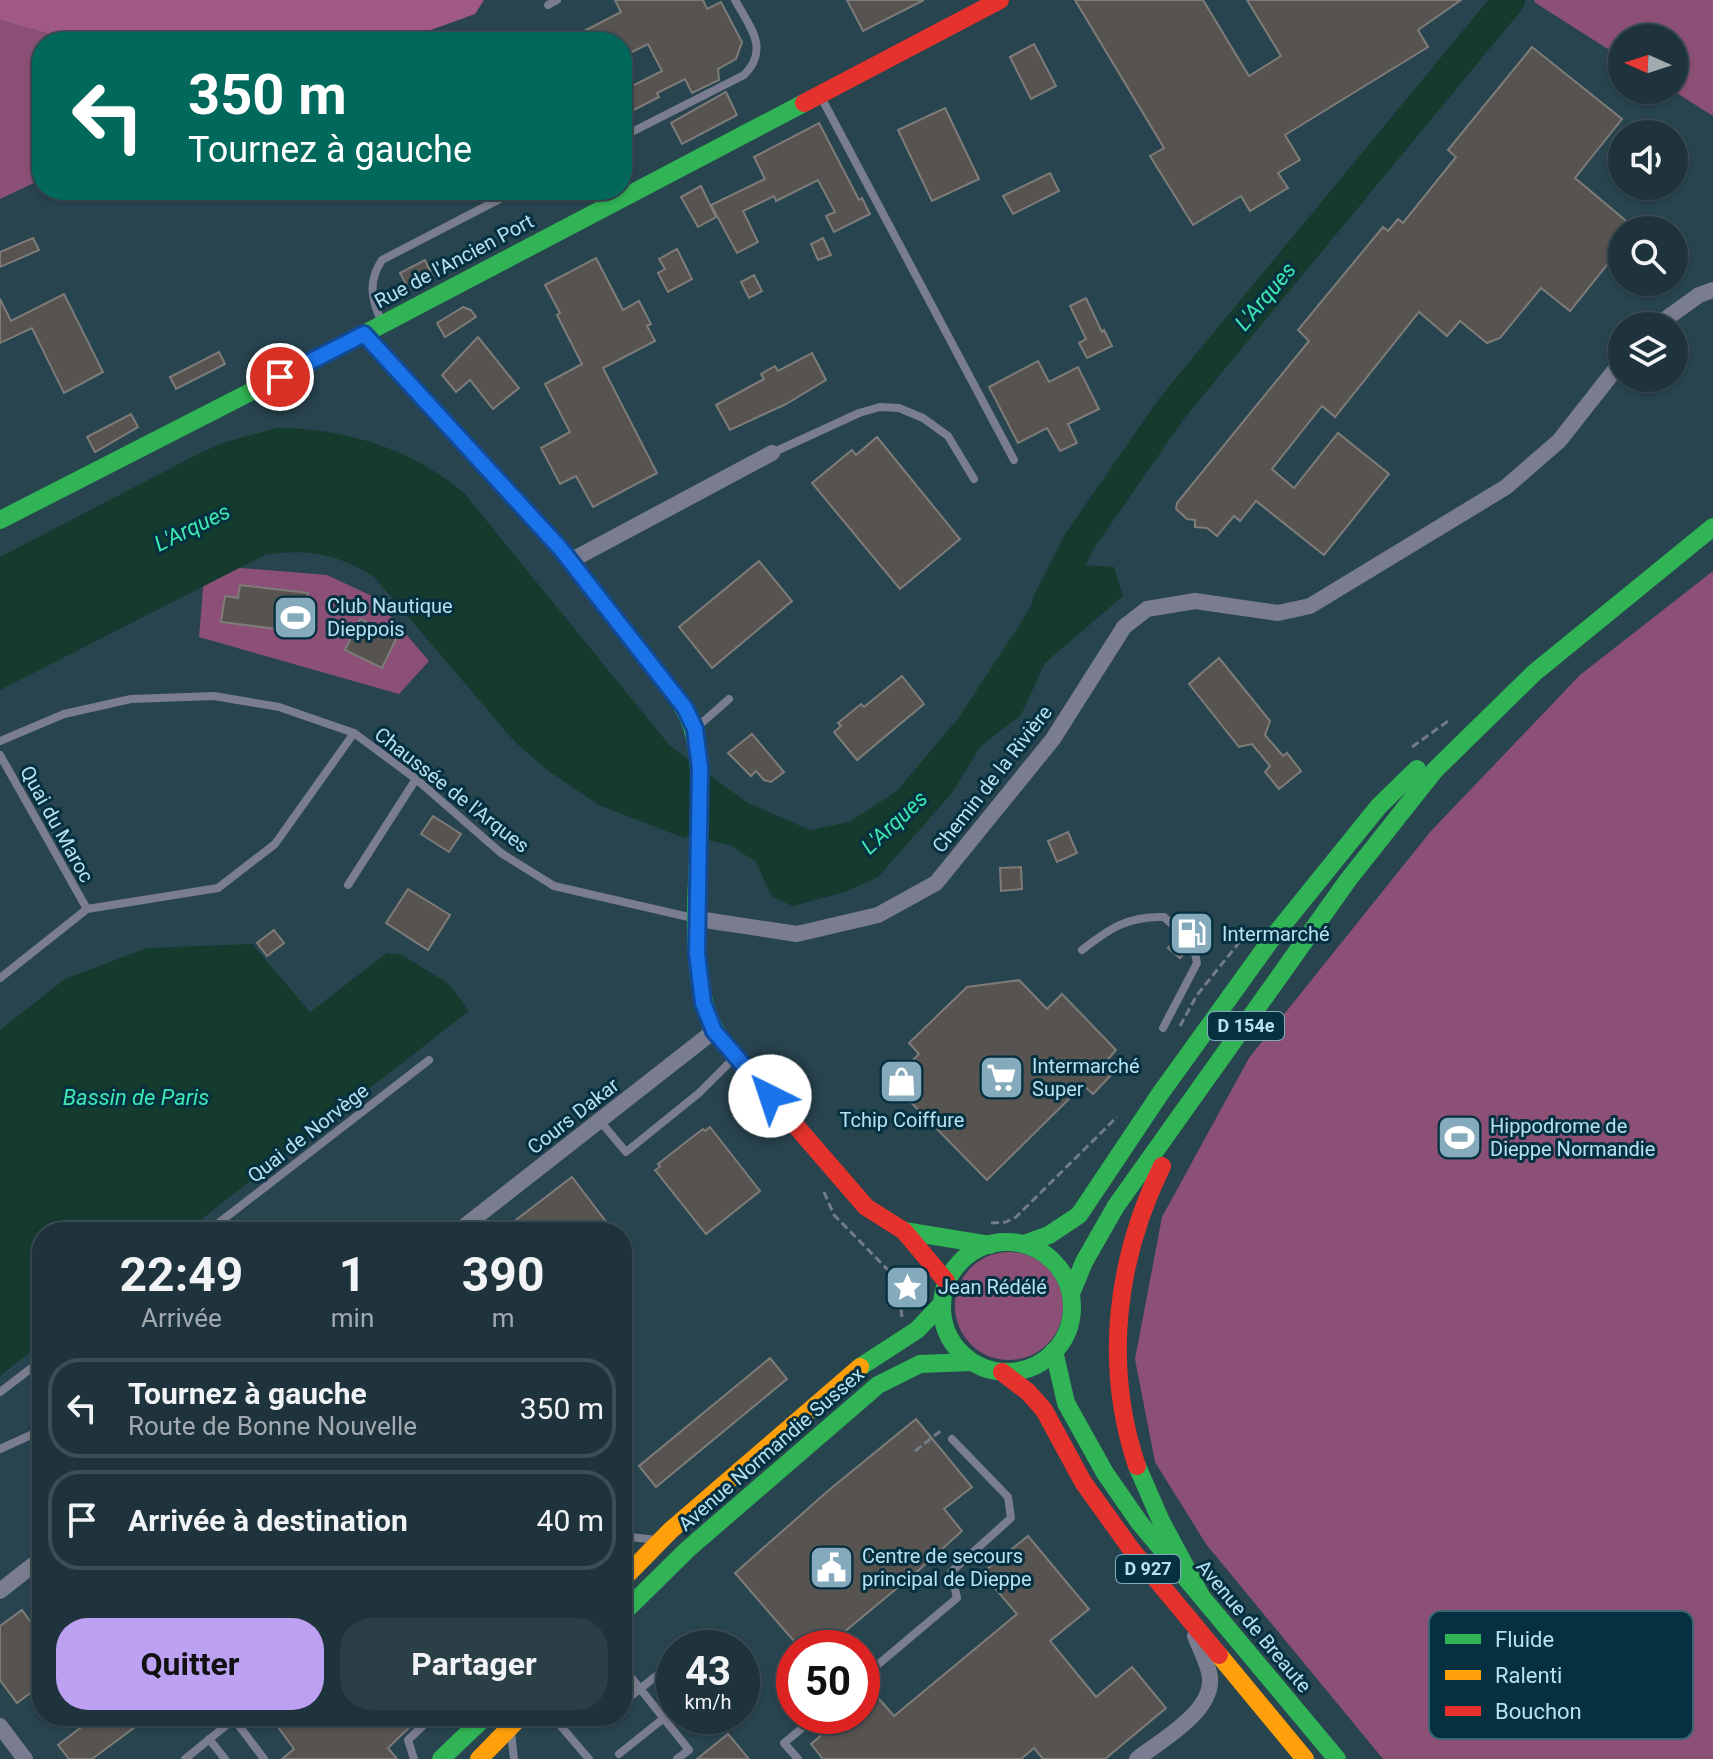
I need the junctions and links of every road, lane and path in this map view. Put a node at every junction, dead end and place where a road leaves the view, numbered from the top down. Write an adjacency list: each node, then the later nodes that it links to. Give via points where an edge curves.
1 (557, 0): 4 (lane)
2 (735, 0): 6 (lane, via 755,36 756,63 744,75)
3 (1000, 0): 5 (main road, Rue de l'Ancien Port)
4 (548, 5)
5 (820, 94): 7 (main road, Rue de l'Ancien Port); 16 (lane)
6 (632, 132)
7 (632, 193)
8 (498, 200): 12 (lane, via 382,260 372,281)
9 (618, 200): 12 (main road, Rue de l'Ancien Port)
10 (1713, 290): 11 (street)
11 (1675, 312)
12 (382, 324): 13 (main road, Rue de l'Ancien Port)
13 (364, 334): 18 (main road, Rue de l'Ancien Port); 20 (main road)
14 (1608, 379): 30 (street, Chemin de la Rivière, via 1559,441 1506,487 1310,606 1278,613 1195,601 1147,609 1124,627 1053,739 936,883 878,915 797,934)
15 (772, 453): 17 (lane, via 859,413 899,408 948,436); 20 (street)
16 (1014, 460)
17 (974, 479)
18 (0, 520)
19 (1713, 527): 21 (main road, D 154e)
20 (570, 561): 23 (main road, via 685,708)
21 (1546, 664): 39 (main road, D 154e, via 1466,738 1386,829); 45 (main road, D 154e, via 1481,710 1379,806 1273,937 1079,1215)
22 (729, 699): 23 (lane)
23 (695, 729): 30 (main road, via 700,768)
24 (354, 733): 25 (lane, Chaussée de l'Arques, via 279,707 214,696 131,699 64,714); 27 (lane, Chaussée de l'Arques); 29 (lane, Quai du Maroc, via 275,844 218,888)
25 (0, 741)
26 (0, 755): 29 (lane, Quai du Maroc)
27 (416, 779): 28 (lane); 30 (lane, Chaussée de l'Arques, via 501,853 554,886)
28 (348, 885)
29 (87, 909): 34 (lane, Quai du Maroc)
30 (698, 919): 36 (main road, via 703,1003)
31 (1182, 933): 33 (lane, via 1164,917 1141,916 1109,929)
32 (1193, 944): 35 (lane, via 1197,963)
33 (1082, 950)
34 (0, 978)
35 (1163, 1028)
36 (714, 1031): 37 (main road); 40 (street, Cours Dakar)
37 (735, 1056): 40 (lane, via 626,1152); 44 (main road, via 866,1207)
38 (429, 1060): 42 (lane, Quai de Norvège)
39 (1214, 1072): 48 (main road, D 154e, via 1096,1236); 65 (main road, via 1139,1215 1121,1277 1116,1370 1130,1446)
40 (599, 1120): 43 (street, Cours Dakar)
41 (823, 1190): 50 (path, via 834,1215 891,1273)
42 (220, 1222)
43 (470, 1222)
44 (904, 1231): 46 (main road); 47 (main road)
45 (1027, 1243): 46 (main road); 48 (main road, via 1056,1260)
46 (990, 1245): 47 (main road, via 972,1252)
47 (946, 1281): 49 (main road)
48 (1072, 1291): 51 (main road, via 1071,1319)
49 (940, 1306): 50 (main road, Avenue Normandie Sussex); 52 (main road, via 944,1331)
50 (906, 1339): 61 (main road, Avenue Normandie Sussex, via 866,1362)
51 (1054, 1351): 54 (main road, via 1035,1365); 65 (main road, Avenue de Breaute / D 927, via 1066,1403 1105,1473)
52 (970, 1362): 54 (main road); 66 (main road, Avenue Normandie Sussex, via 920,1364 878,1385)
53 (32, 1368): 55 (lane)
54 (1002, 1372): 67 (main road, D 927, via 1044,1410 1083,1482)
55 (0, 1392)
56 (32, 1435): 58 (lane)
57 (952, 1439): 59 (path, via 943,1429); 68 (lane, via 1008,1497 1011,1518 951,1572 957,1598)
58 (0, 1449)
59 (915, 1451)
60 (632, 1537): 61 (lane)
61 (660, 1541): 63 (main road, Avenue Normandie Sussex)
62 (32, 1566): 64 (street)
63 (632, 1570)
64 (0, 1591)
65 (1200, 1594): 100 (main road, Avenue de Breaute / D 927)
66 (632, 1604)
67 (1188, 1617): 98 (street, via 1210,1678 1207,1697 1192,1717); 99 (main road, D 927)
68 (880, 1663)
69 (656, 1676): 71 (lane)
70 (632, 1679): 71 (lane)
71 (640, 1689): 72 (lane); 73 (lane)
72 (632, 1695)
73 (656, 1709)
74 (656, 1724): 86 (lane)
75 (0, 1726): 87 (street)
76 (225, 1726): 85 (lane)
77 (239, 1726): 90 (lane)
78 (423, 1726): 91 (lane, via 408,1740)
79 (476, 1726): 92 (main road)
80 (512, 1726): 93 (main road)
81 (516, 1726): 94 (lane)
82 (561, 1726): 95 (lane)
83 (676, 1734): 96 (lane, via 689,1750)
84 (795, 1734): 97 (lane, via 784,1743)
85 (209, 1739): 88 (lane); 89 (lane)
86 (619, 1754)
87 (25, 1759)
88 (185, 1759)
89 (225, 1759)
90 (264, 1759)
91 (414, 1759)
92 (441, 1759)
93 (479, 1759)
94 (514, 1759)
95 (589, 1759)
96 (677, 1759)
97 (798, 1759)
98 (1137, 1759)
99 (1305, 1759)
100 (1337, 1759)

